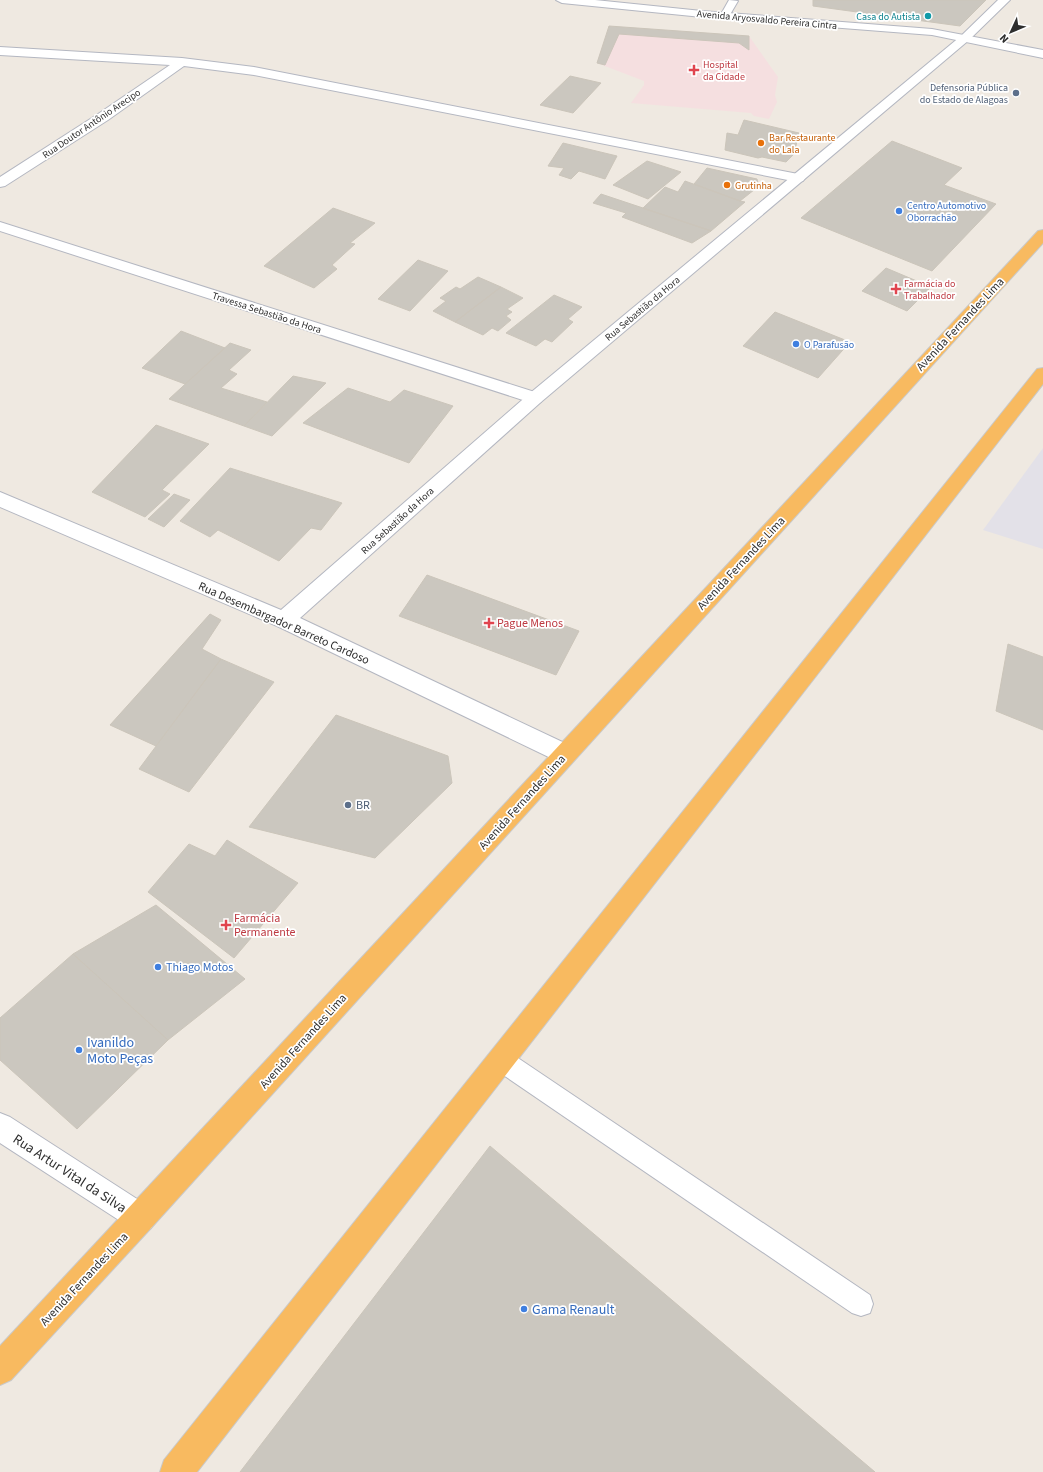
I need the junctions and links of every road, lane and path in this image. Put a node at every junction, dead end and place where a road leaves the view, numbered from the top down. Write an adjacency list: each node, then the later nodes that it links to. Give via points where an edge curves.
1 (562, 0): 4 (street, Avenida Aryosvaldo Pereira Cintra)
2 (1004, 0): 5 (street, Rua Sebastião da Hora)
3 (733, 1): 4 (lane)
4 (725, 16): 5 (street, Avenida Aryosvaldo Pereira Cintra, via 932,32)
5 (965, 38): 7 (street, Avenida Aryosvaldo Pereira Cintra); 9 (street, Rua Sebastião da Hora)
6 (0, 51): 8 (street)
7 (1043, 54)
8 (182, 62): 9 (street, via 254,71); 10 (street, Rua Doutor Antônio Arecipo, via 103,117)
9 (798, 178): 14 (street, Rua Sebastião da Hora)
10 (0, 183)
11 (0, 226): 14 (street, Travessa Sebastião da Hora)
12 (1043, 234): 17 (highway, Avenida Fernandes Lima)
13 (1043, 373): 18 (highway)
14 (534, 398): 16 (street, Rua Sebastião da Hora)
15 (0, 499): 16 (street, Rua Desembargador Barreto Cardoso)
16 (284, 620): 17 (street, Rua Desembargador Barreto Cardoso)
17 (565, 754): 20 (highway, Avenida Fernandes Lima)
18 (501, 1060): 21 (lane); 23 (highway)
19 (0, 1128): 20 (street, Rua Artur Vital da Silva)
20 (141, 1218): 22 (highway, Avenida Fernandes Lima)
21 (861, 1304)
22 (0, 1369)
23 (176, 1472)

